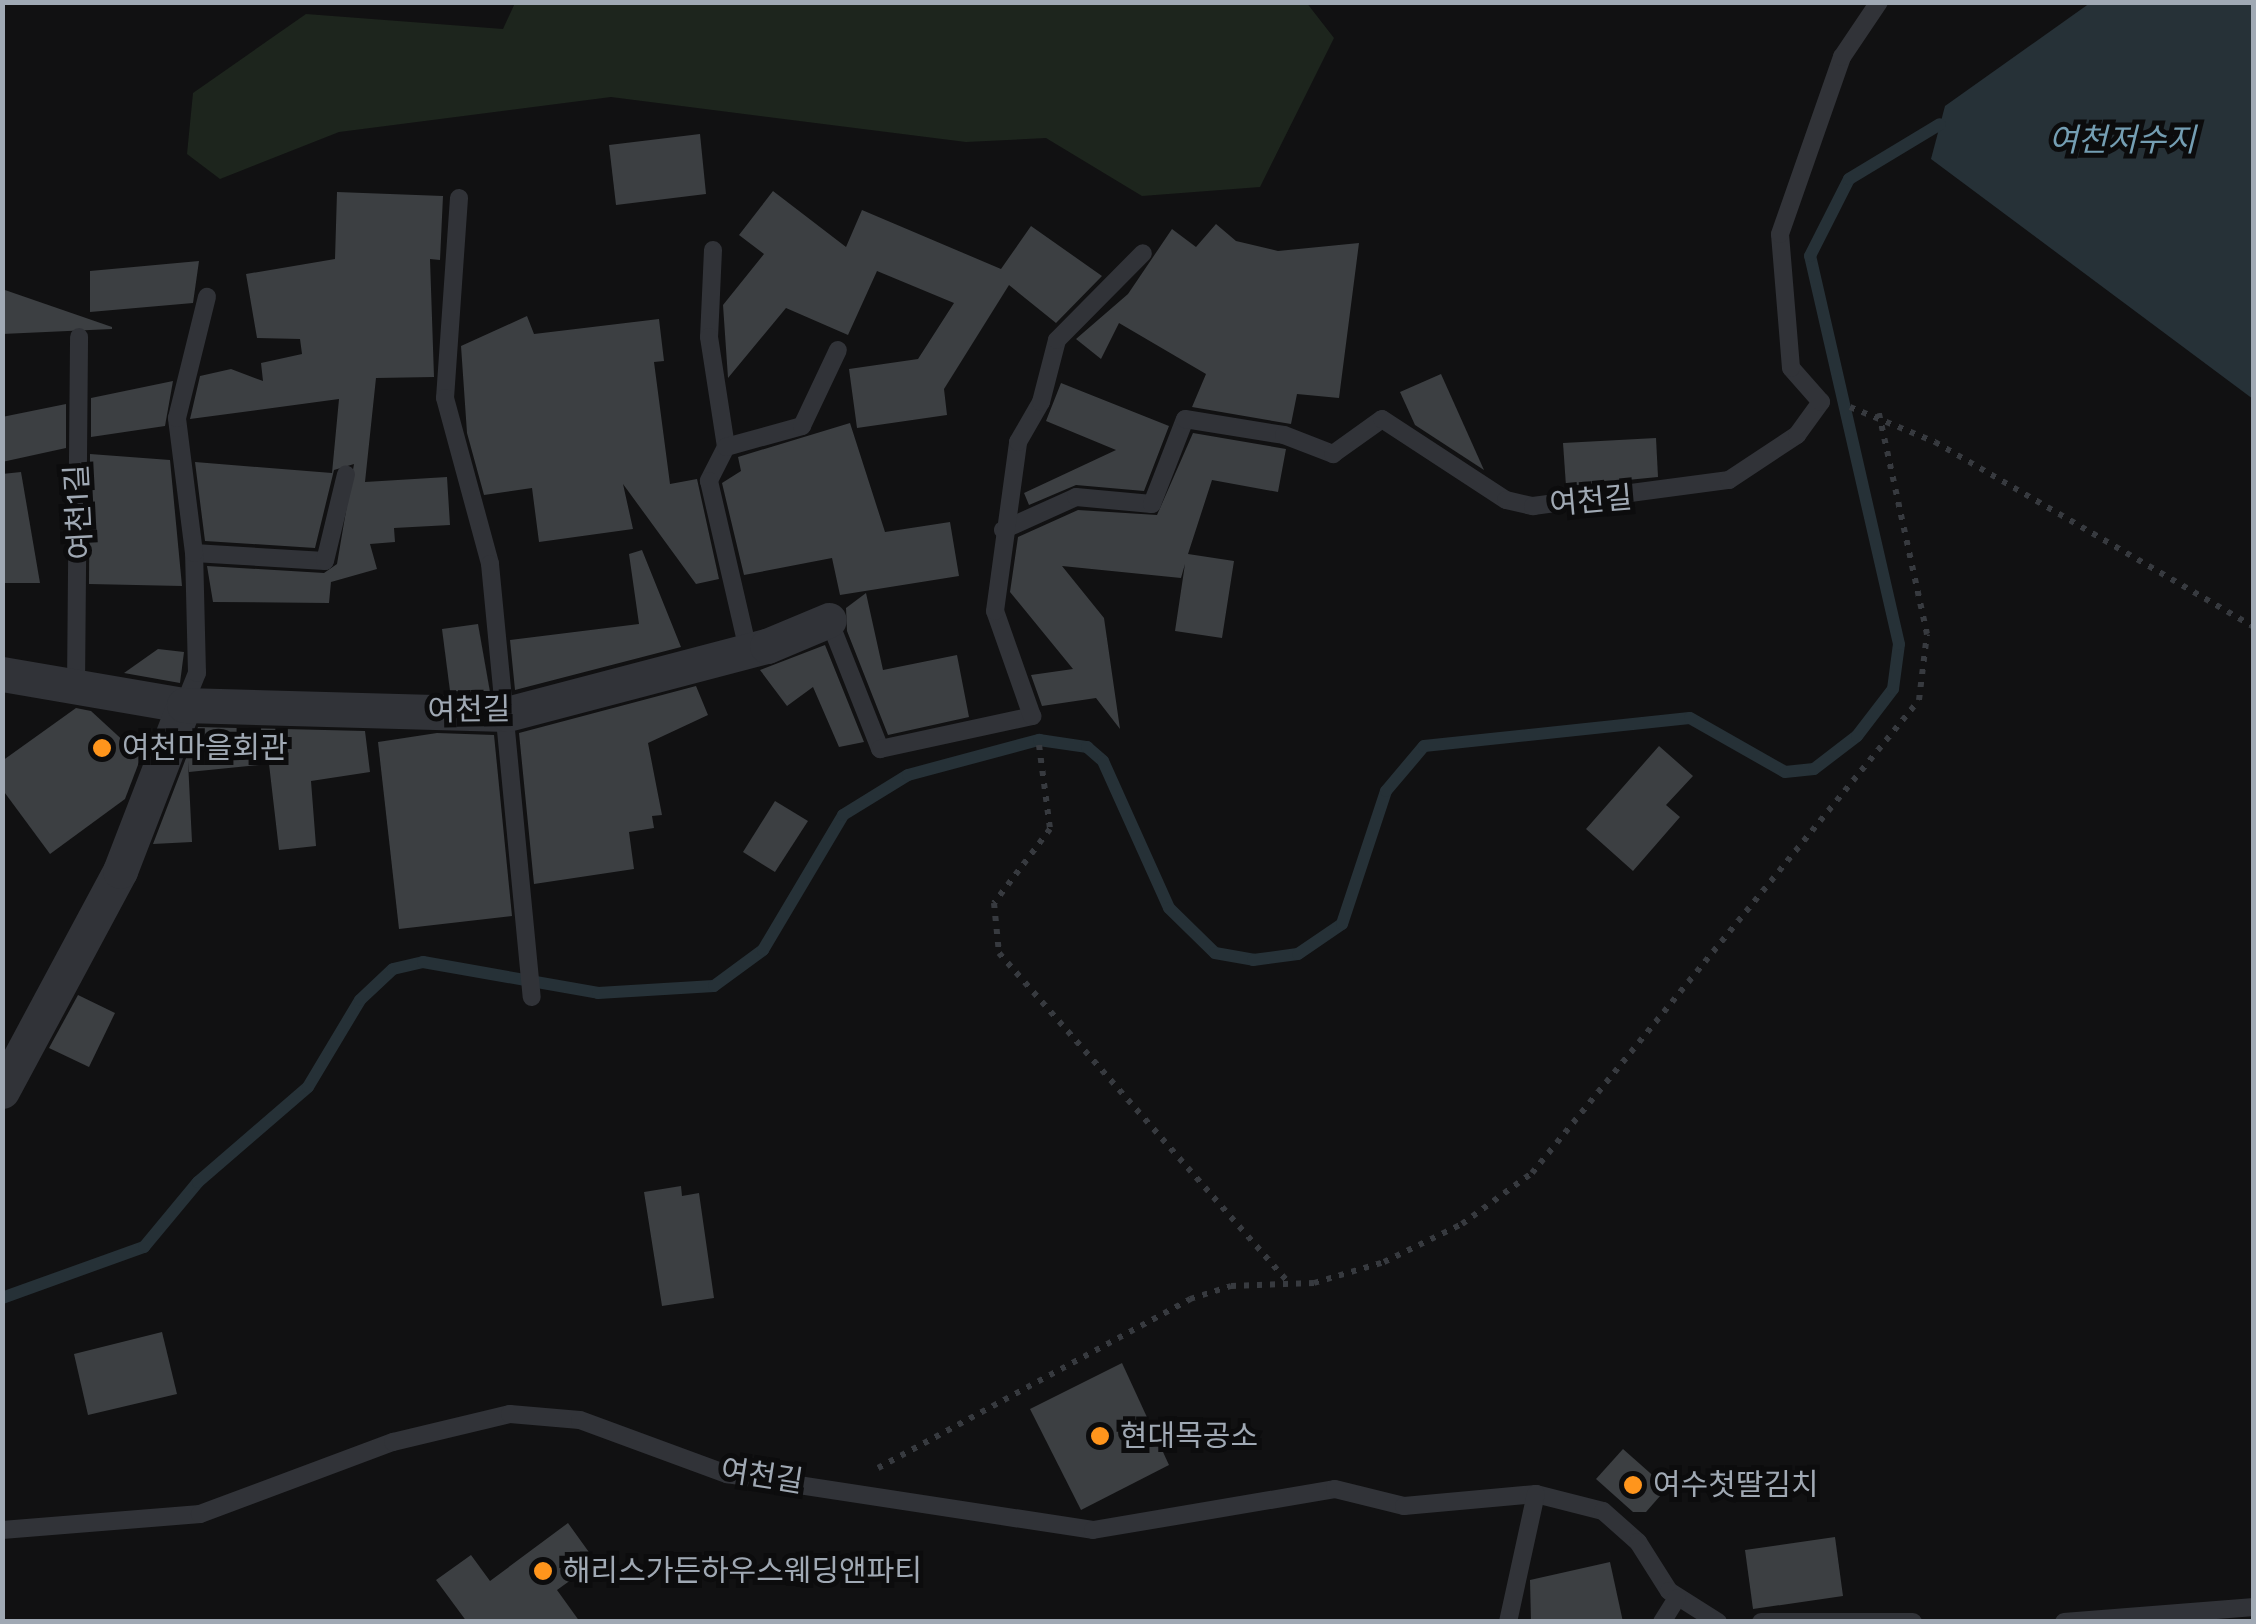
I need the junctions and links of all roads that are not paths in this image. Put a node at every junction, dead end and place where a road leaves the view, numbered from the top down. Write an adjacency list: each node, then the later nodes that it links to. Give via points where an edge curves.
1 (1879, 2): 10 (lane, 여천길, via 1842,57 1780,234 1790,368 1821,402 1797,435 1730,480 1534,506 1506,500 1382,419 1333,454 1272,432 1185,419 1152,504 1076,497)
2 (459, 198): 17 (lane, via 446,398 490,564)
3 (713, 250): 8 (lane, via 710,337)
4 (1143, 253): 10 (lane, via 1057,340 1041,402 1018,442)
5 (207, 297): 11 (lane, via 177,418)
6 (79, 337): 15 (lane, 여천1길)
7 (838, 350): 8 (lane, via 802,426)
8 (726, 447): 13 (lane, via 709,480)
9 (346, 474): 11 (lane, via 325,561)
10 (1003, 530): 12 (lane, via 995,611 1032,716 880,749)
11 (194, 553): 16 (lane, via 196,673)
12 (829, 620): 13 (street, 여천길)
13 (748, 650): 17 (street, 여천길)
14 (2, 674): 15 (street)
15 (76, 687): 16 (street)
16 (184, 706): 17 (street, 여천길); 19 (street, via 120,871)
17 (507, 714): 18 (lane)
18 (532, 997)
19 (2, 1091)
20 (1536, 1494): 21 (lane, 여천길, via 1404,1506 1336,1488 1094,1530 728,1474 580,1420 510,1414 393,1442 200,1514); 22 (lane, 여천길, via 1579,1502 1622,1526); 24 (lane)
21 (2, 1530)
22 (1677, 1598): 25 (lane); 26 (lane, 여천길)
23 (2254, 1607): 29 (lane)
24 (1508, 1622)
25 (1662, 1622)
26 (1718, 1622)
27 (1760, 1622): 28 (lane)
28 (1912, 1622)
29 (2064, 1622)

